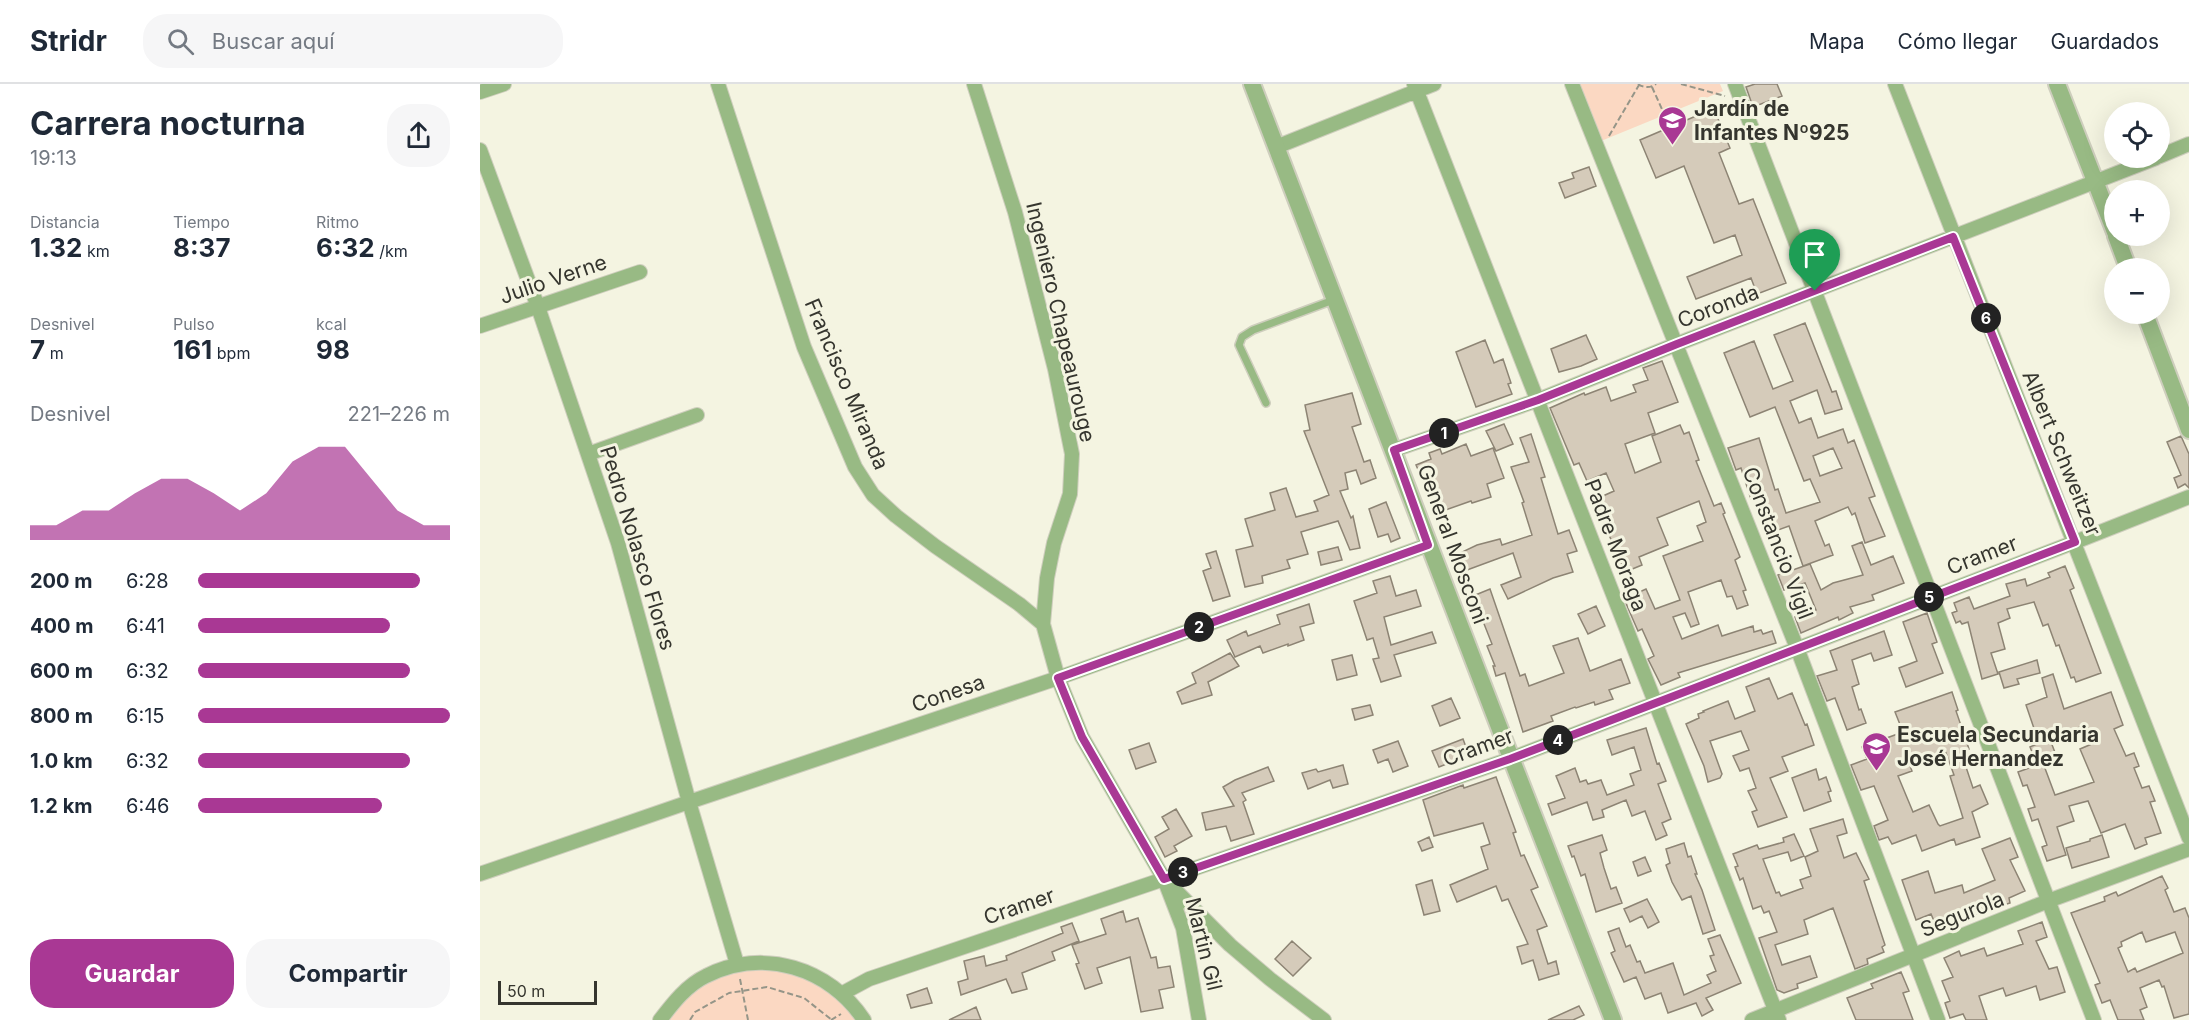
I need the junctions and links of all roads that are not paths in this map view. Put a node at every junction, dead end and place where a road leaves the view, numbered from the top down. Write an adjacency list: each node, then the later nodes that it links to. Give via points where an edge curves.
1 (504, 84): 11 (street)
2 (718, 84): 37 (street, Francisco Miranda, via 804,346 855,467 873,495 896,516)
3 (974, 84): 37 (street, Ingeniero Chapeaurouge, via 1018,224 1072,454 1070,494 1054,543)
4 (1252, 84): 13 (street, General Mosconi)
5 (1434, 84): 10 (street)
6 (1572, 84): 26 (street, Constancio Vigil)
7 (1736, 84): 21 (street)
8 (1895, 84): 19 (street, Albert Schweitzer)
9 (2057, 84): 17 (street)
10 (1415, 87): 13 (street); 27 (street, Padre Moraga)
11 (480, 92)
12 (2189, 144): 15 (street)
13 (1276, 147): 22 (street, General Mosconi)
14 (480, 150): 23 (street, Pedro Nolasco Flores)
15 (2170, 152)
16 (2130, 168): 17 (street, Coronda)
17 (2096, 181): 18 (street); 19 (street, Coronda)
18 (2104, 202)
19 (1953, 237): 21 (street, Coronda); 34 (street, Albert Schweitzer)
20 (640, 272): 23 (street, Julio Verne)
21 (1815, 291): 26 (street, Coronda); 36 (street)
22 (1336, 299): 28 (lane, via 1242,337 1239,345); 31 (street, General Mosconi)
23 (538, 307): 25 (street, Julio Verne); 32 (street, Pedro Nolasco Flores)
24 (2149, 324): 30 (street)
25 (480, 326)
26 (1677, 344): 27 (street, Coronda); 38 (street, Constancio Vigil)
27 (1538, 400): 31 (street, Coronda); 40 (street, Padre Moraga)
28 (1266, 404)
29 (697, 415): 32 (street)
30 (2189, 430)
31 (1394, 450): 35 (street, General Mosconi)
32 (588, 454): 42 (street, Pedro Nolasco Flores, via 618,543)
33 (2189, 497): 34 (street, Cramer)
34 (2075, 542): 36 (street, Cramer); 43 (street, Albert Schweitzer)
35 (1428, 545): 39 (street, Conesa); 41 (street, General Mosconi)
36 (1932, 596): 38 (street, Cramer); 47 (street)
37 (1043, 624): 39 (street, Ingeniero Chapeaurouge)
38 (1797, 648): 40 (street, Cramer); 48 (street, Constancio Vigil)
39 (1058, 678): 42 (street, Conesa); 46 (street, via 1082,737)
40 (1654, 703): 41 (street, Cramer); 51 (street, Padre Moraga)
41 (1510, 759): 46 (street, Cramer); 56 (street, General Mosconi)
42 (689, 802): 45 (street, Conesa); 49 (street, Pedro Nolasco Flores)
43 (2189, 837)
44 (2189, 849): 47 (street, Segurola)
45 (480, 874)
46 (1164, 879): 50 (street, Cramer, via 868,979); 54 (street, Martin Gil, via 1183,927); 55 (street, via 1230,945)
47 (2048, 901): 48 (street, Segurola); 59 (street)
48 (1913, 956): 51 (street, Segurola); 58 (street, Constancio Vigil)
49 (737, 964): 50 (street, via 775,963 811,972); 52 (street, via 705,976 678,996)
50 (843, 993): 53 (street)
51 (1777, 1015): 57 (street, Segurola)
52 (660, 1020)
53 (864, 1020)
54 (1199, 1020)
55 (1324, 1020)
56 (1612, 1020)
57 (1752, 1020)
58 (1938, 1020)
59 (2094, 1020)

